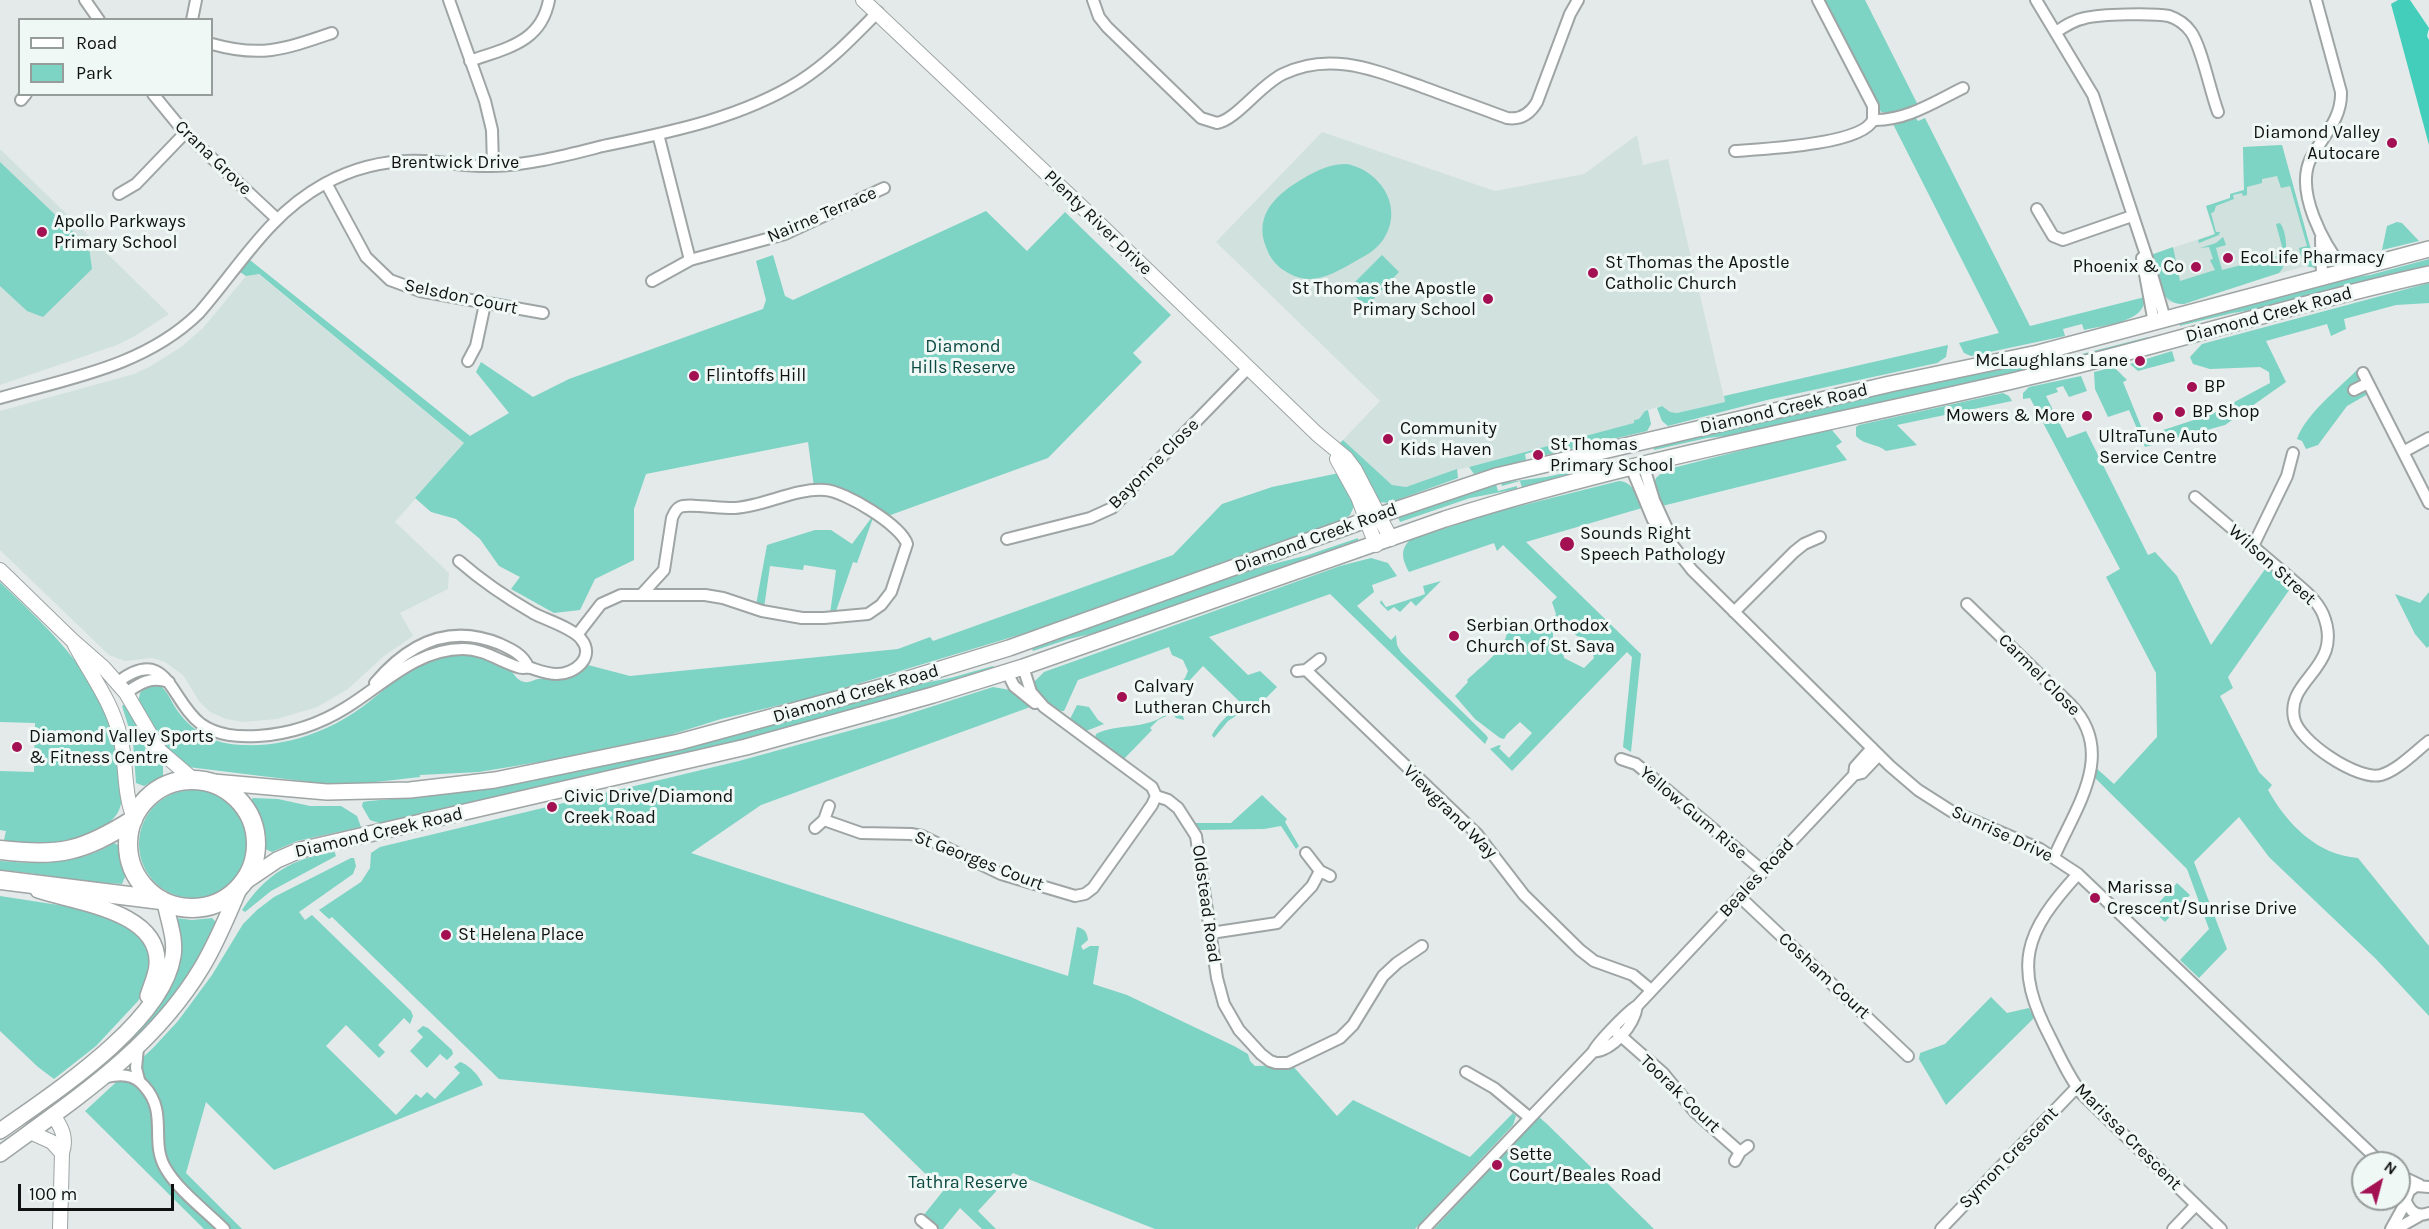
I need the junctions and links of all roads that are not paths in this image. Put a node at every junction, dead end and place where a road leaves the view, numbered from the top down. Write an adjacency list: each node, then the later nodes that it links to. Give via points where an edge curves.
1 (85, 0): 15 (street)
2 (196, 0): 16 (street)
3 (449, 0): 20 (street)
4 (549, 0): 20 (street, via 535,32 524,42)
5 (863, 0): 13 (street, Plenty River Drive)
6 (870, 0): 13 (street, Plenty River Drive)
7 (1093, 0): 14 (street, via 1107,27 1196,114 1217,123 1233,115 1274,79 1305,66 1327,63 1362,66 1507,118 1519,118 1537,102)
8 (1571, 0): 14 (street)
9 (1578, 0): 14 (street)
10 (1818, 0): 24 (street, via 1873,106)
11 (2036, 0): 17 (street)
12 (2316, 0): 35 (street, via 2342,102 2311,158 2305,179)
13 (878, 12): 26 (street, Brentwick Drive, via 839,51 801,80 719,117); 47 (street, Plenty River Drive)
14 (1570, 14)
15 (98, 18)
16 (192, 18)
17 (2055, 32): 23 (street, via 2091,16 2159,15 2176,19 2196,40); 33 (street, via 2092,95)
18 (332, 33): 19 (street, via 282,50 248,52)
19 (213, 44)
20 (470, 61): 28 (street, via 490,120)
21 (1963, 88): 24 (street, via 1901,117)
22 (155, 96): 25 (street, Crana Grove)
23 (2218, 112)
24 (1873, 120): 27 (street, via 1866,129 1848,136)
25 (185, 133): 31 (street, via 136,184); 34 (street, Crana Grove)
26 (658, 134): 28 (street, Brentwick Drive, via 552,158); 37 (street)
27 (1735, 151)
28 (493, 166): 29 (street, Brentwick Drive, via 399,160 374,164)
29 (326, 183): 34 (street, Brentwick Drive); 42 (street, Selsdon Court, via 359,245 381,274 411,289)
30 (884, 188): 37 (street, Nairne Terrace, via 784,234)
31 (119, 194)
32 (2037, 209): 33 (street, via 2053,236 2063,240)
33 (2132, 216): 44 (street)
34 (276, 218): 49 (street, Brentwick Drive, via 199,313 166,340 118,364)
35 (2320, 232): 38 (street); 40 (street)
36 (2429, 249): 38 (main road, Diamond Creek Road)
37 (690, 260): 41 (street, Nairne Terrace)
38 (2345, 271): 40 (main road, Diamond Creek Road)
39 (2429, 274): 45 (main road, Diamond Creek Road)
40 (2322, 277): 44 (main road, Diamond Creek Road)
41 (652, 281)
42 (485, 304): 43 (street, Selsdon Court); 46 (street, via 476,346)
43 (543, 313)
44 (2160, 321): 45 (main road, via 2168,328); 51 (main road, Diamond Creek Road, via 2038,353)
45 (2168, 342): 54 (main road, Diamond Creek Road)
46 (468, 361)
47 (1248, 368): 57 (street, Plenty River Drive, via 1317,434); 59 (street, Bayonne Close, via 1112,508 1090,518)
48 (2354, 390): 52 (street, via 2365,378)
49 (0, 398)
50 (2429, 438): 52 (street)
51 (1631, 445): 54 (main road, Sunrise Drive, via 1628,458); 57 (main road, Diamond Creek Road, via 1496,476)
52 (2403, 452): 56 (street)
53 (2293, 453): 62 (street, via 2287,476)
54 (1637, 466): 60 (main road, Diamond Creek Road, via 1500,502); 67 (street, Sunrise Drive, via 1642,497 1678,552)
55 (2195, 497): 62 (street, Wilson Street)
56 (2429, 503)
57 (1373, 517): 60 (street, Plenty River Drive); 61 (street, Plenty River Drive); 70 (main road, Diamond Creek Road)
58 (1820, 537): 67 (street, via 1794,552)
59 (1007, 539)
60 (1391, 539): 61 (main road, Diamond Creek Road)
61 (1376, 545): 72 (main road, Diamond Creek Road)
62 (2253, 546): 77 (street, Wilson Street, via 2311,597 2325,622 2327,641 2323,658 2294,702 2294,719 2304,736 2357,773 2372,776 2387,772)
63 (459, 561): 68 (street, via 511,600)
64 (0, 570): 69 (street)
65 (642, 594): 65 (street, via 664,570 672,518 684,506 736,508 810,491 833,491 851,498 892,526 907,544 888,597 878,608 861,615 802,618 705,595); 68 (street, via 605,601)
66 (1967, 604): 88 (street, Carmel Close, via 2076,710 2090,733 2092,766)
67 (1734, 612): 78 (street, Sunrise Drive)
68 (577, 635): 74 (street, via 584,644 582,663 564,674 516,667 477,650 450,650 414,661 333,716 279,734 237,736 203,726 169,682 148,680)
69 (72, 640): 74 (street); 75 (street)
70 (1009, 648): 72 (main road); 73 (main road, via 1004,658); 80 (main road, Diamond Creek Road, via 716,732 495,780 410,790 335,793)
71 (1320, 659): 97 (street, Viewgrand Way, via 1302,671 1477,834 1524,895 1594,961 1633,975)
72 (1023, 667): 73 (main road, Diamond Creek Road); 76 (street, Oldstead Road, via 1031,692)
73 (1007, 672): 76 (street, Oldstead Road, via 1021,693); 92 (main road, Diamond Creek Road, via 746,747 300,850 277,860)
74 (122, 688): 75 (street); 80 (street, via 159,751)
75 (106, 698): 83 (street, via 122,744)
76 (1044, 707): 81 (street, Oldstead Road, via 1152,787)
77 (2429, 741)
78 (1876, 752): 88 (street, Sunrise Drive, via 1918,790 1951,811); 89 (street, Beales Road, via 1862,773 1854,775)
79 (1621, 759): 89 (street, Yellow Gum Rise, via 1642,768)
80 (198, 781): 83 (highway, via 174,783 155,792); 92 (highway, via 231,794 251,819 256,850)
81 (1156, 796): 84 (street, St Georges Court, via 1093,888 1075,896 1001,874 922,836 861,833); 95 (street, Oldstead Road, via 1178,808 1196,836)
82 (830, 806): 84 (street)
83 (133, 819): 86 (highway, via 74,850 40,854); 94 (highway, via 128,840 132,867 142,884)
84 (824, 820): 85 (street)
85 (815, 828)
86 (0, 850)
87 (1306, 853): 95 (street, via 1325,874 1276,923)
88 (2054, 857): 90 (street, Sunrise Drive)
89 (1763, 871): 93 (street, Beales Road)
90 (2078, 874): 105 (street, Marissa Crescent, via 2040,922 2031,942 2028,973 2035,1007); 111 (street, Sunrise Drive)
91 (7, 881): 94 (highway); 98 (main road, via 114,913 141,927 153,945 157,963)
92 (241, 886): 94 (highway, via 221,902 200,908); 100 (main road, via 202,967 176,1006)
93 (1740, 897): 97 (street, Beales Road); 101 (street, Cosham Court)
94 (163, 901): 98 (main road, via 173,940 172,962 166,979)
95 (1211, 933): 96 (street, Oldstead Road, via 1224,1004 1239,1030 1261,1054 1276,1063 1288,1063 1340,1038 1353,1026 1383,976)
96 (1422, 946)
97 (1651, 990): 99 (street, Beales Road)
98 (142, 1013): 106 (main road, via 107,1051)
99 (1617, 1033): 108 (street, Beales Road, via 1602,1050 1593,1052); 113 (street, Toorak Court)
100 (138, 1048): 103 (main road); 104 (street)
101 (1908, 1056)
102 (1466, 1072): 108 (street, via 1494,1088)
103 (106, 1077): 104 (street); 107 (main road)
104 (139, 1080): 122 (street, via 158,1109 160,1151 165,1167)
105 (2077, 1087): 117 (street, Marissa Crescent); 124 (street, Symon Crescent)
106 (36, 1106): 107 (main road); 109 (main road)
107 (53, 1115): 110 (main road); 112 (street, via 64,1134)
108 (1530, 1118): 123 (street, Beales Road)
109 (0, 1131)
110 (30, 1132): 112 (street, via 52,1142); 114 (main road)
111 (2368, 1151)
112 (62, 1153): 121 (street)
113 (1741, 1153)
114 (0, 1154)
115 (2425, 1185): 116 (street)
116 (2411, 1190)
117 (2196, 1205): 125 (street); 126 (street, Marissa Crescent)
118 (2411, 1210): 120 (street)
119 (2400, 1211): 127 (street)
120 (2426, 1215): 128 (street)
121 (60, 1229)
122 (224, 1229)
123 (1424, 1229)
124 (1941, 1229)
125 (2173, 1229)
126 (2221, 1229)
127 (2391, 1229)
128 (2396, 1229)

